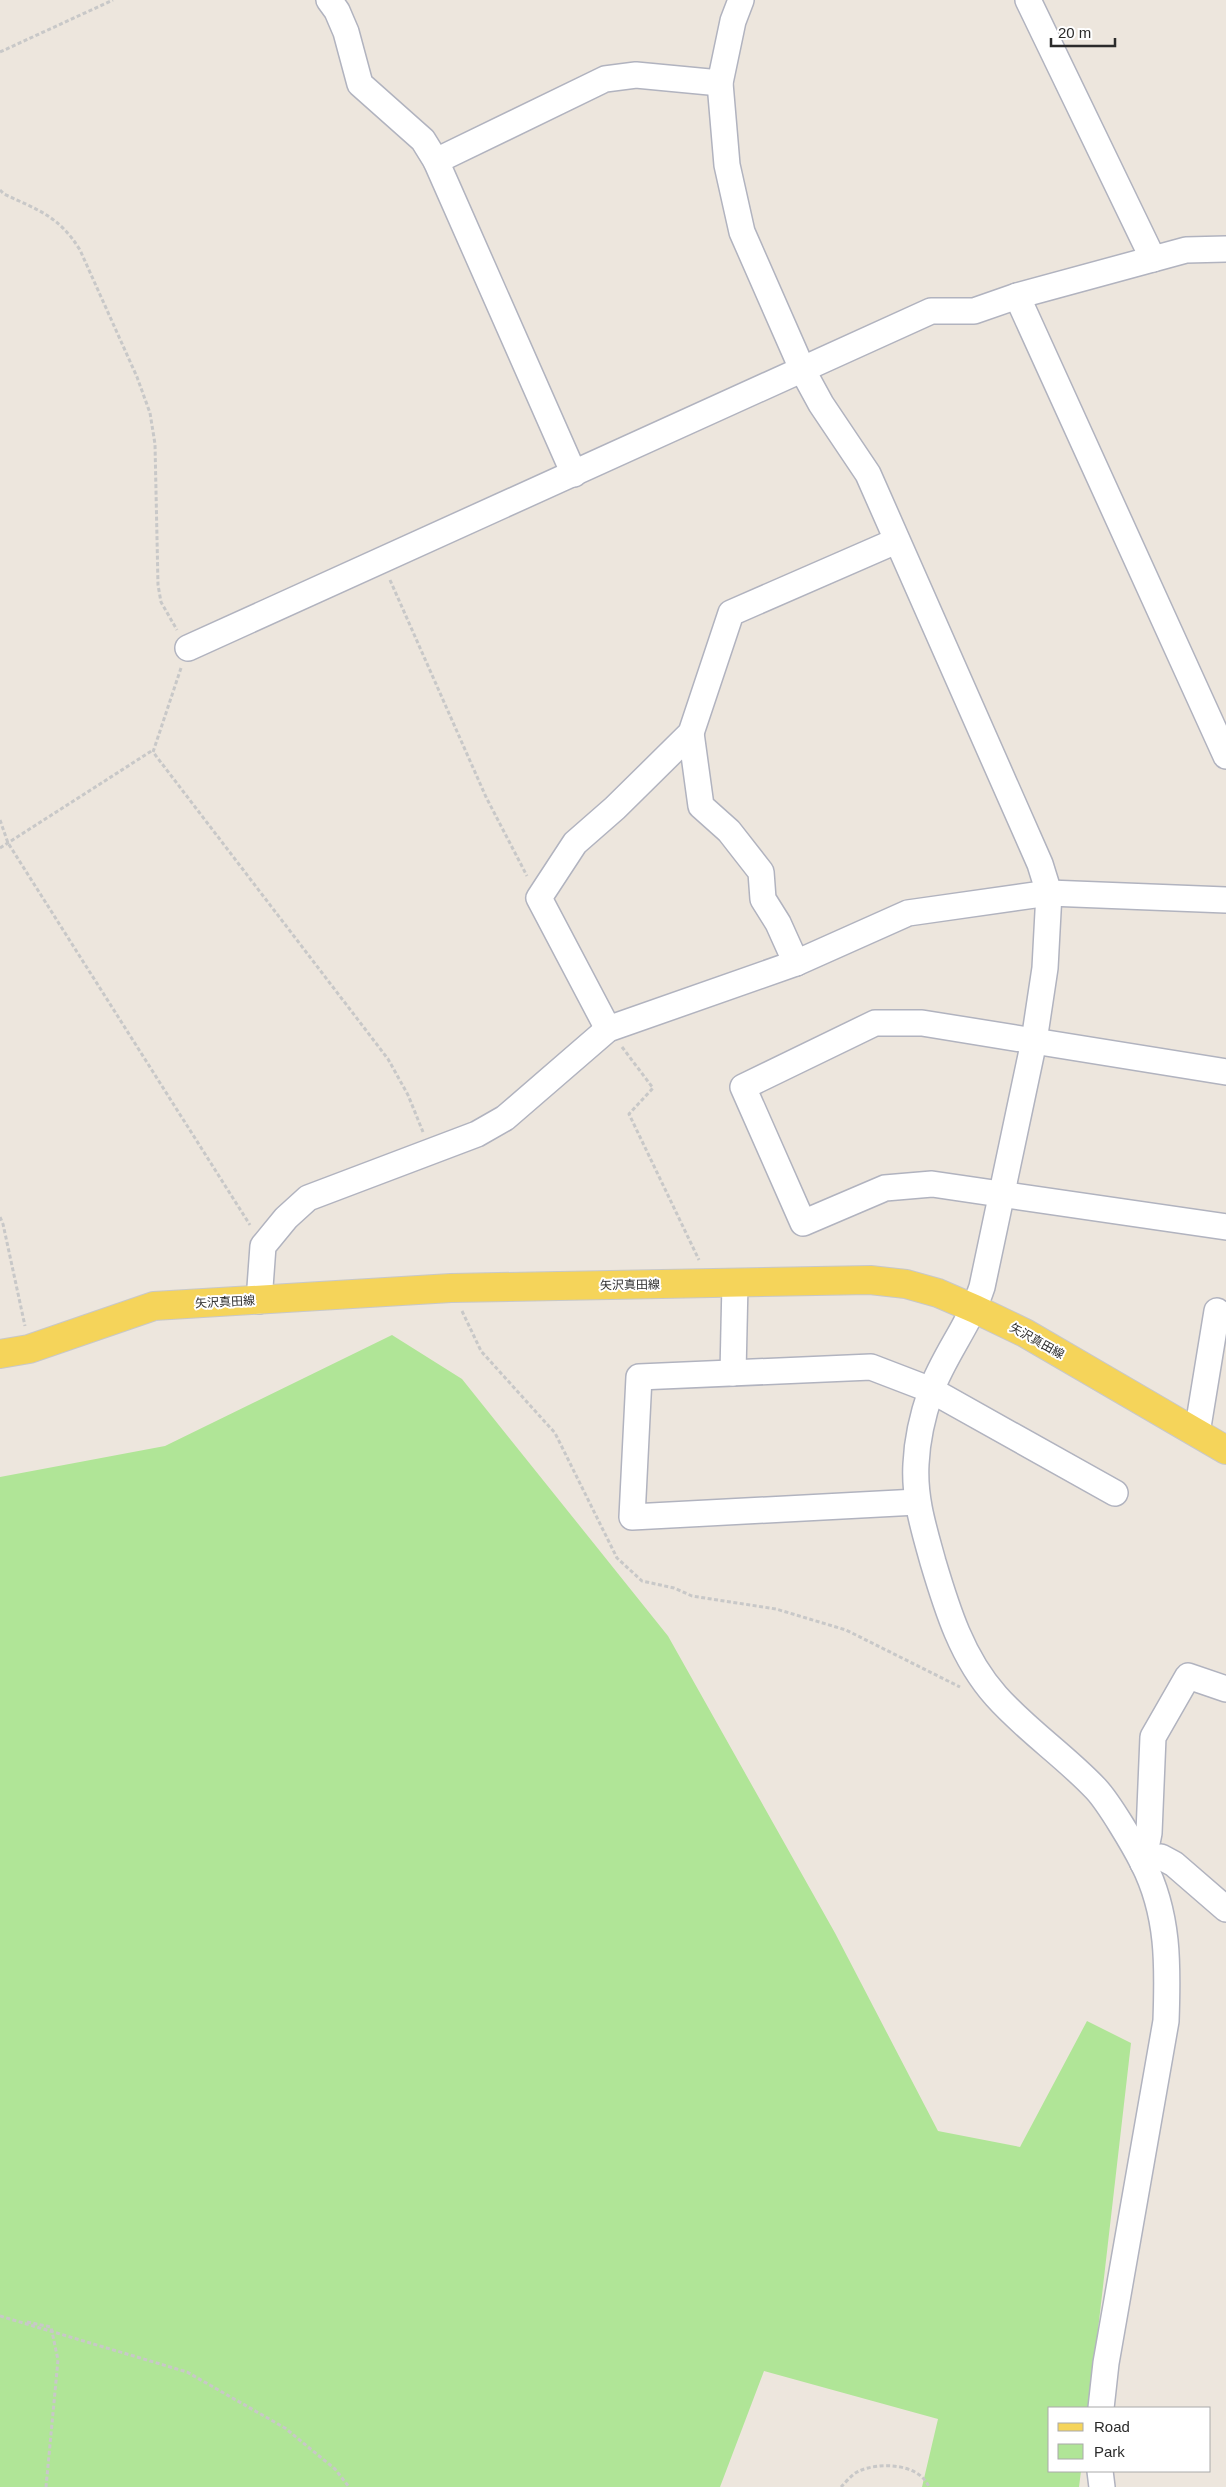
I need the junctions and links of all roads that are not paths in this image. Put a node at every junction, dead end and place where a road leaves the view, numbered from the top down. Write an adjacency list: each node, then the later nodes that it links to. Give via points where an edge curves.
1 (329, 0): 5 (street, via 346,32 360,84 423,140)
2 (741, 0): 4 (street)
3 (1028, 0): 7 (street)
4 (720, 84): 5 (street, via 636,75 605,79); 9 (street, via 726,166 742,232)
5 (436, 161): 10 (street)
6 (1226, 249): 7 (street, via 1186,250)
7 (1152, 259): 8 (street)
8 (1017, 296): 9 (street, via 974,311 931,311); 14 (street)
9 (803, 371): 10 (street); 11 (street, via 868,474)
10 (574, 474): 12 (street)
11 (896, 541): 13 (street, via 731,613); 15 (street, via 1040,864)
12 (188, 648)
13 (690, 733): 17 (street, via 701,806 728,831 761,872 763,899); 18 (street, via 575,843 539,898)
14 (1226, 756)
15 (1049, 893): 16 (street); 17 (street, via 908,913); 19 (street, via 1046,968)
16 (1226, 900)
17 (796, 963): 18 (street)
18 (608, 1029): 24 (street, via 505,1118 477,1134 308,1198 263,1246)
19 (1034, 1041): 20 (street); 21 (street); 21 (street, via 922,1023 875,1023 743,1087 803,1223 885,1188 932,1184)
20 (1226, 1072)
21 (1002, 1194): 22 (street); 25 (street)
22 (1226, 1227)
23 (723, 1283): 24 (main road, 矢沢真田線, via 451,1288); 25 (main road, 矢沢真田線, via 870,1280 906,1284); 28 (street)
24 (259, 1301): 27 (main road, 矢沢真田線, via 154,1306 29,1349)
25 (975, 1309): 30 (street); 31 (main road, 矢沢真田線, via 1025,1333)
26 (1217, 1311): 29 (street)
27 (0, 1354)
28 (732, 1373): 30 (street, via 871,1367); 34 (street, via 639,1377 632,1517)
29 (1216, 1380): 31 (street)
30 (931, 1390): 33 (street); 34 (street, via 916,1464)
31 (1197, 1433): 32 (main road, 矢沢真田線)
32 (1226, 1450)
33 (1115, 1493)
34 (916, 1502): 36 (street, via 950,1619 971,1661 995,1696 1098,1790)
35 (1226, 1689): 36 (street, via 1188,1676 1153,1737 1150,1833)
36 (1144, 1863): 37 (street, via 1161,1856); 38 (street, via 1164,1930 1168,1964 1166,2021)
37 (1226, 1909)
38 (1101, 2407)
39 (1100, 2472): 40 (street)
40 (1102, 2487)

